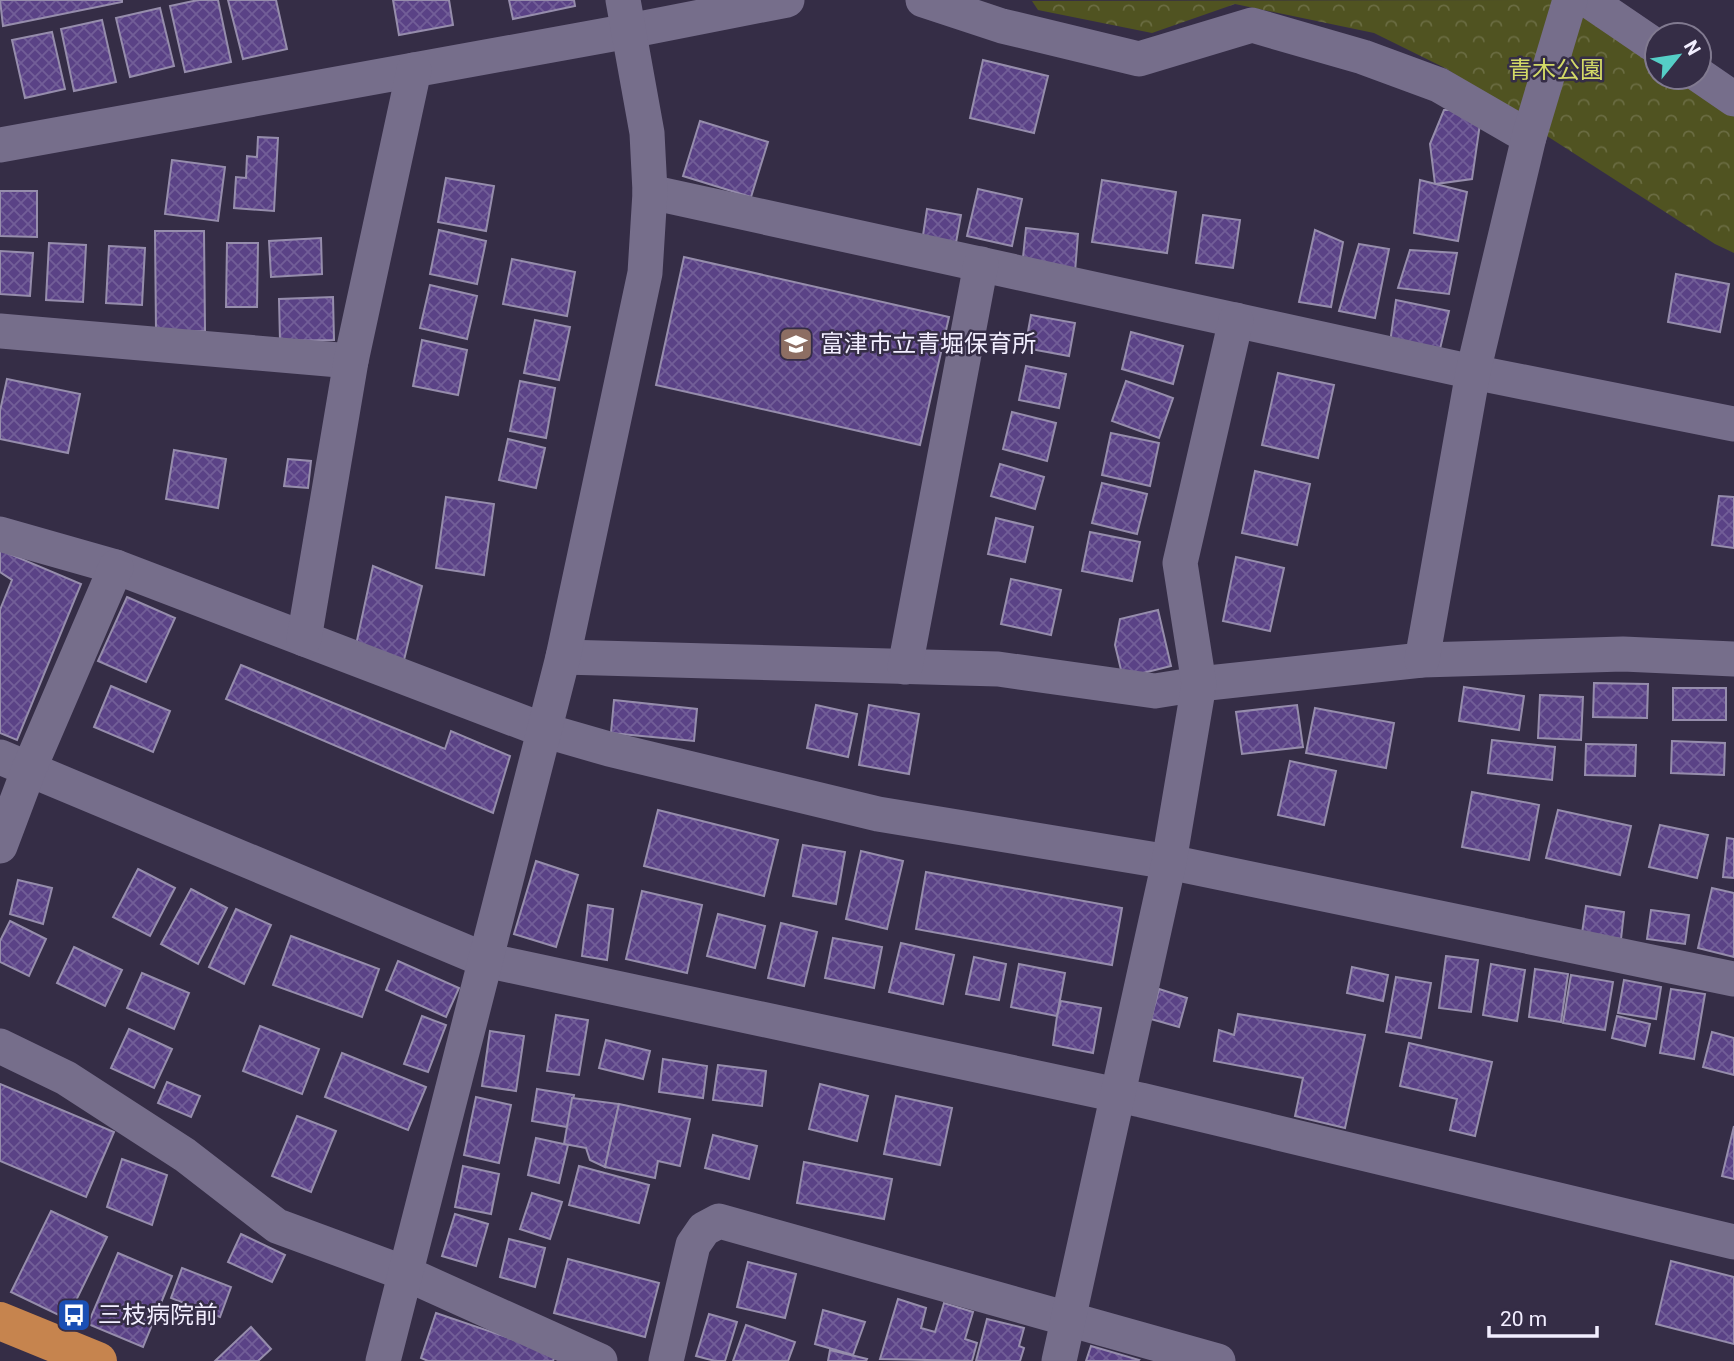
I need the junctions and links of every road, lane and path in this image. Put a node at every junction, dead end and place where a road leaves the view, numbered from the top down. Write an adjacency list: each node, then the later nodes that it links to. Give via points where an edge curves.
1 (786, 0): 6 (street)
2 (923, 0): 5 (street)
3 (1570, 0): 11 (street)
4 (1588, 0): 7 (street)
5 (1005, 13): 11 (street, via 1139,59 1252,25 1363,57 1438,85)
6 (626, 15): 8 (street); 13 (street, via 647,133)
7 (1643, 37)
8 (414, 70): 12 (street); 17 (street)
9 (1713, 85): 10 (street)
10 (1734, 99)
11 (1529, 136): 18 (street)
12 (0, 145)
13 (650, 192): 14 (street); 23 (street, via 645,273)
14 (981, 264): 15 (street); 26 (street)
15 (1236, 320): 18 (street); 27 (street, via 1180,563)
16 (0, 331): 17 (street)
17 (351, 361): 22 (street)
18 (1473, 372): 19 (street); 25 (street)
19 (1734, 424)
20 (0, 534): 21 (street)
21 (116, 567): 22 (street); 29 (street)
22 (304, 639): 28 (street)
23 (563, 657): 26 (street); 28 (street)
24 (1734, 659): 25 (street, via 1623,654)
25 (1422, 660): 27 (street)
26 (905, 667): 27 (street, via 998,669 1155,691)
27 (1199, 684): 31 (street)
28 (543, 730): 31 (street, via 878,814); 32 (street)
29 (15, 763): 30 (street); 32 (street)
30 (0, 846)
31 (1169, 862): 33 (street); 35 (street)
32 (485, 960): 35 (street); 37 (street)
33 (1734, 979)
34 (0, 1046): 37 (street, via 66,1078 186,1154 276,1226)
35 (1117, 1095): 36 (street); 38 (street)
36 (1734, 1242)
37 (407, 1274): 41 (street); 42 (street)
38 (1067, 1320): 43 (street, via 719,1221 704,1229 693,1245); 44 (street); 45 (street)
39 (0, 1321): 40 (highway)
40 (98, 1361)
41 (383, 1361)
42 (600, 1361)
43 (666, 1361)
44 (1059, 1361)
45 (1218, 1361)

